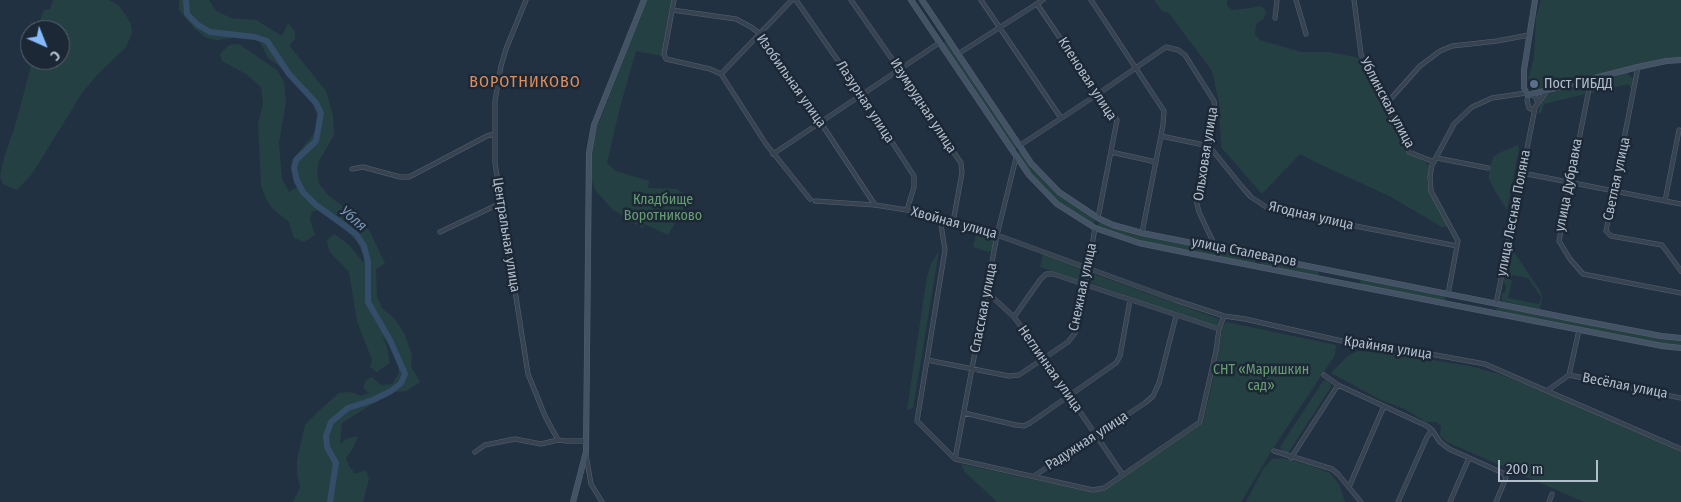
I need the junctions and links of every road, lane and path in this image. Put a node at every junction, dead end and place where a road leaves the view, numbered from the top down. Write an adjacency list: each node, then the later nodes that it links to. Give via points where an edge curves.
1 (526, 0): 43 (street, Центральная улица, via 506,49 496,101)
2 (644, 0): 107 (main road, via 594,125 588,153)
3 (674, 0): 16 (street)
4 (794, 0): 19 (street); 32 (street, Лазурная улица)
5 (851, 0): 28 (street, Изумрудная улица)
6 (911, 0): 23 (main road, улица Сталеваров)
7 (922, 0): 22 (main road, улица Сталеваров)
8 (981, 0): 18 (street)
9 (1043, 0): 15 (street)
10 (1091, 0): 27 (street)
11 (1277, 0): 17 (street)
12 (1296, 0): 20 (street)
13 (1354, 0): 36 (street, Ублинская улица, via 1361,54)
14 (1534, 0): 21 (main road)
15 (1037, 4): 18 (street); 33 (street, Кленовая улица)
16 (672, 10): 19 (street, Изобильная улица, via 736,19); 29 (street, via 664,57 668,61)
17 (1275, 18)
18 (999, 27): 24 (street); 39 (street)
19 (759, 34): 29 (street); 41 (street, Изобильная улица)
20 (1306, 34)
21 (1529, 35): 34 (main road, via 1524,70); 36 (street, via 1452,46 1440,51 1420,66)
22 (947, 38): 23 (main road); 24 (main road, улица Сталеваров)
23 (939, 43): 28 (street); 49 (main road, улица Сталеваров)
24 (958, 54): 46 (main road, улица Сталеваров)
25 (1681, 60): 26 (main road)
26 (1638, 67): 30 (main road); 57 (street, Светлая улица)
27 (1136, 68): 33 (street); 44 (street, via 1164,110); 45 (street, Ольховая улица, via 1166,47 1185,55 1214,101)
28 (899, 69): 32 (street); 65 (street, Изумрудная улица, via 961,163)
29 (721, 74): 48 (street, Хвойная улица)
30 (1591, 79): 31 (main road); 56 (street, улица Дубравка)
31 (1547, 90): 34 (main road); 35 (street, улица Лесная Поляна)
32 (861, 94): 41 (street); 62 (street, Лазурная улица, via 914,176)
33 (1098, 94): 39 (street); 47 (street, Кленовая улица, via 1117,120)
34 (1529, 94): 35 (street); 38 (street, улица Лесная Поляна, via 1527,105); 50 (street, via 1492,98 1472,107 1454,124)
35 (1538, 103): 37 (street, улица Лесная Поляна)
36 (1386, 104): 52 (street, Ублинская улица, via 1410,152)
37 (1536, 108): 38 (street); 40 (street, улица Лесная Поляна)
38 (1530, 110): 40 (street, улица Лесная Поляна)
39 (1061, 118): 46 (street)
40 (1532, 121): 55 (street, улица Лесная Поляна)
41 (820, 122): 48 (street); 61 (street, Изобильная улица)
42 (1678, 130): 58 (street)
43 (494, 134): 54 (street, via 409,177 362,167); 59 (street, Центральная улица)
44 (1161, 136): 45 (street); 51 (street)
45 (1209, 146): 70 (street, Ягодная улица, via 1251,197 1270,208); 71 (street, Ольховая улица, via 1196,200)
46 (1020, 147): 49 (main road); 63 (main road, улица Сталеваров, via 1059,192)
47 (1111, 152): 51 (street); 63 (street, Кленовая улица)
48 (773, 154): 61 (street, Хвойная улица, via 813,200)
49 (1015, 156): 66 (main road, улица Сталеваров, via 1035,183 1057,204); 69 (street, Спасская улица)
50 (1437, 158): 52 (street); 53 (street)
51 (1156, 162): 68 (street)
52 (1434, 162): 70 (street, via 1431,191 1456,235)
53 (1488, 168)
54 (352, 169)
55 (1522, 172): 56 (street); 84 (street, улица Лесная Поляна)
56 (1570, 182): 57 (street); 80 (street, улица Дубравка, via 1559,241 1580,272)
57 (1615, 191): 58 (street); 76 (street, Светлая улица, via 1606,230 1608,234 1662,245)
58 (1665, 201): 60 (street)
59 (501, 203): 67 (street); 106 (street, Центральная улица, via 528,374 544,416)
60 (1681, 204)
61 (875, 205): 62 (street, Хвойная улица)
62 (908, 210): 64 (street, Хвойная улица)
63 (1098, 218): 66 (main road); 68 (main road, улица Сталеваров)
64 (938, 219): 65 (street, Хвойная улица); 94 (street, via 945,250)
65 (953, 222): 69 (street, Хвойная улица)
66 (1095, 228): 73 (main road, улица Сталеваров, via 1140,242); 74 (street, Снежная улица)
67 (440, 232)
68 (1142, 233): 71 (main road, улица Сталеваров)
69 (997, 234): 74 (street, Хвойная улица); 79 (street, Спасская улица)
70 (1457, 246): 81 (street)
71 (1216, 248): 72 (main road, улица Сталеваров)
72 (1259, 257): 73 (main road); 75 (main road, улица Сталеваров)
73 (1257, 266): 77 (main road, улица Сталеваров)
74 (1088, 268): 78 (street, Снежная улица); 87 (street, Крайняя улица)
75 (1321, 269): 77 (main road); 81 (main road, улица Сталеваров)
76 (1681, 271)
77 (1319, 278): 83 (main road, улица Сталеваров)
78 (1086, 284): 82 (street); 88 (street, via 1046,274); 93 (street, Снежная улица, via 1075,333 1068,342)
79 (988, 293): 88 (street, Неглинная улица); 95 (street, Спасская улица)
80 (1681, 293)
81 (1448, 294): 83 (main road); 84 (main road, улица Сталеваров)
82 (1130, 300): 86 (street); 100 (street, via 1116,363)
83 (1446, 304): 85 (main road, улица Сталеваров)
84 (1496, 304): 85 (main road); 91 (main road, улица Сталеваров)
85 (1494, 313): 90 (main road, улица Сталеваров)
86 (1176, 316): 89 (street); 105 (street, Радужная улица, via 1153,396)
87 (1224, 316): 89 (street); 99 (street, Крайняя улица, via 1342,341 1348,339 1485,364)
88 (1014, 318): 93 (street, Неглинная улица)
89 (1219, 329): 115 (street, via 1200,422)
90 (1579, 330): 92 (main road, улица Сталеваров); 97 (street, Весёлая улица)
91 (1681, 338)
92 (1681, 348)
93 (1044, 358): 95 (street, Снежная улица, via 1018,375); 100 (street, Неглинная улица)
94 (927, 360): 95 (street, Снежная улица); 114 (street, via 917,421)
95 (972, 370): 103 (street, Спасская улица)
96 (1324, 375): 98 (street)
97 (1569, 375): 99 (street, Весёлая улица); 101 (street, Весёлая улица)
98 (1338, 384): 102 (street); 112 (street)
99 (1548, 390): 108 (street, Крайняя улица)
100 (1069, 396): 103 (street, via 1024,426); 105 (street, Неглинная улица)
101 (1681, 398)
102 (1384, 406): 104 (street); 117 (street)
103 (964, 413): 114 (street, Спасская улица)
104 (1432, 430): 113 (street, via 1449,449); 122 (street)
105 (1096, 436): 115 (street, Неглинная улица); 116 (street, Радужная улица)
106 (558, 440): 107 (street); 110 (street, via 541,444 516,439 485,444)
107 (586, 441): 111 (main road)
108 (1681, 449)
109 (1274, 451): 112 (street)
110 (475, 452)
111 (586, 452): 119 (main road); 120 (street, via 591,484)
112 (1291, 458): 117 (street, via 1332,469)
113 (1469, 458): 123 (street); 124 (street, via 1503,473 1506,478)
114 (955, 459): 116 (street, Радужная улица)
115 (1123, 475): 116 (street, via 1104,488 1093,490)
116 (1034, 476)
117 (1349, 487): 121 (street)
118 (1552, 494): 125 (street)
119 (573, 502)
120 (602, 502)
121 (1361, 502)
122 (1398, 502)
123 (1450, 502)
124 (1496, 502)
125 (1549, 502)

